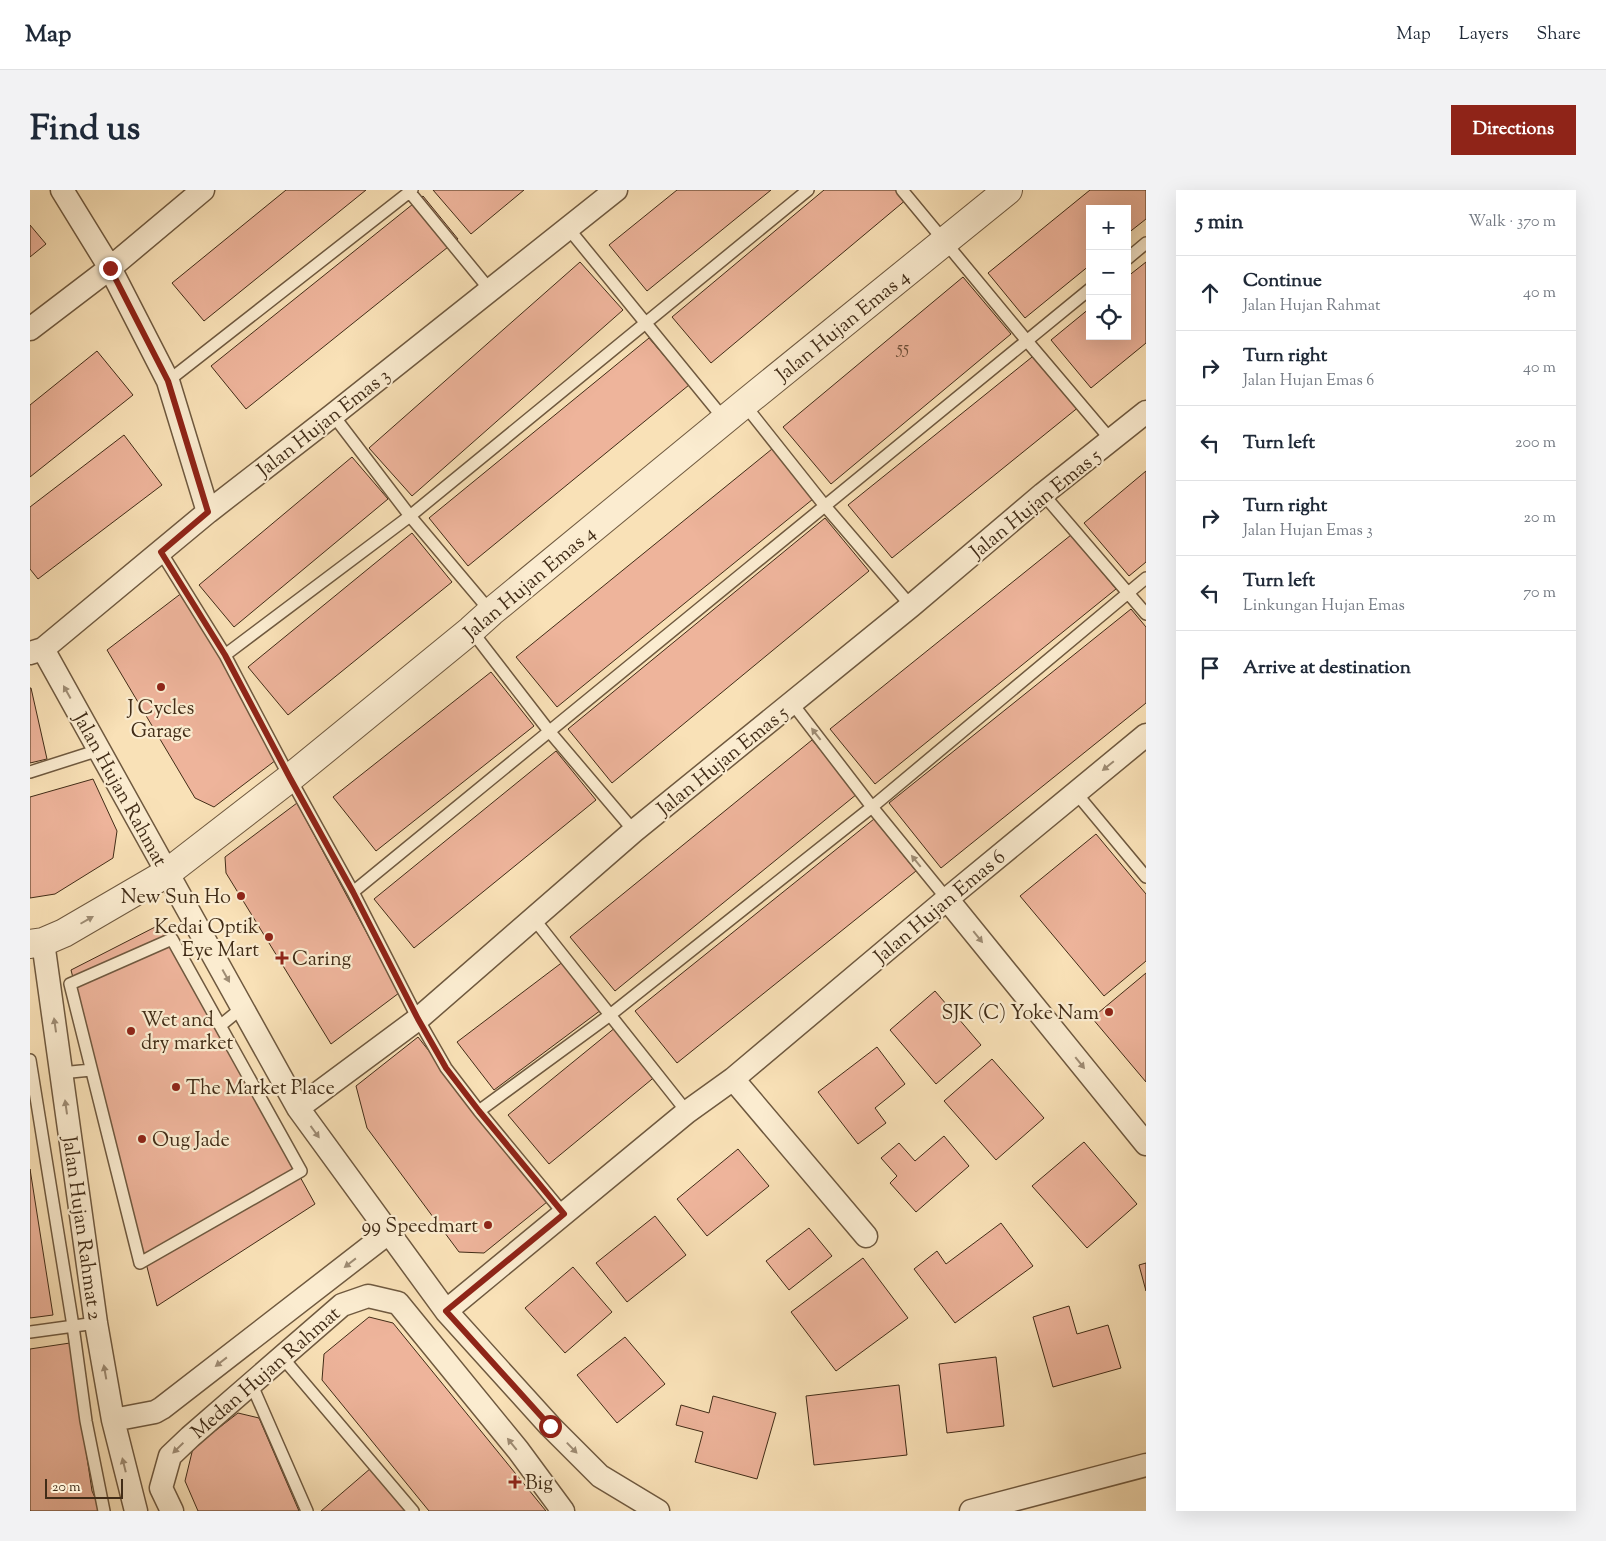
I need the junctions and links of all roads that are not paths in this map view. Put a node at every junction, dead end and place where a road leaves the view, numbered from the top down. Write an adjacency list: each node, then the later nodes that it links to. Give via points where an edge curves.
1 (62, 190): 12 (street)
2 (203, 190): 12 (street)
3 (616, 190): 8 (street, Jalan Hujan Emas 3)
4 (808, 190): 15 (lane)
5 (902, 190): 9 (lane)
6 (1008, 190): 9 (street, Jalan Hujan Emas 4)
7 (410, 191): 13 (lane); 18 (lane)
8 (568, 228): 13 (street, Jalan Hujan Emas 3); 15 (lane)
9 (946, 242): 17 (lane); 19 (street, Jalan Hujan Emas 4)
10 (1146, 243): 11 (lane)
11 (1131, 256)
12 (110, 268): 16 (street); 18 (street)
13 (490, 290): 21 (street, Jalan Hujan Emas 3)
14 (1086, 292): 17 (lane)
15 (647, 322): 19 (lane); 26 (lane)
16 (30, 329)
17 (1027, 341): 22 (lane); 24 (lane)
18 (168, 381): 25 (street)
19 (734, 411): 24 (lane); 31 (street, Jalan Hujan Emas 4)
20 (1146, 412): 22 (street, Jalan Hujan Emas 5)
21 (333, 415): 25 (street, Jalan Hujan Emas 3); 26 (lane)
22 (1111, 440): 23 (street, Jalan Hujan Emas 5)
23 (1043, 494): 29 (lane); 30 (street, Jalan Hujan Emas 5)
24 (825, 506): 30 (lane); 37 (lane)
25 (208, 512): 27 (street, Jalan Hujan Emas 3)
26 (410, 516): 31 (lane); 35 (lane)
27 (161, 552): 34 (street, Jalan Hujan Emas 3); 35 (lane)
28 (1146, 578): 29 (lane)
29 (1128, 593): 32 (lane); 43 (lane)
30 (911, 606): 36 (street, Jalan Hujan Emas 5)
31 (492, 612): 33 (street, Jalan Hujan Emas 4)
32 (1146, 614)
33 (471, 630): 37 (lane); 41 (street, Jalan Hujan Emas 4)
34 (37, 651): 39 (street, Jalan Hujan Rahmat, one-way to 34)
35 (225, 655): 41 (lane)
36 (792, 703): 43 (lane, one-way to 36); 44 (street, Jalan Hujan Emas 5)
37 (549, 732): 44 (lane); 47 (lane)
38 (1146, 735): 42 (street, Jalan Hujan Emas 6, one-way to 42)
39 (99, 750): 40 (lane); 45 (street, Jalan Hujan Rahmat)
40 (30, 772)
41 (290, 778): 45 (street, Jalan Hujan Emas 4); 47 (lane)
42 (1076, 793): 46 (lane); 48 (street, Jalan Hujan Emas 6)
43 (872, 807): 48 (lane, one-way to 43); 52 (lane)
44 (634, 831): 49 (street, Jalan Hujan Emas 5)
45 (168, 873): 50 (street, Jalan Hujan Emas 4, one-way to 45, via 64,933); 51 (street, Jalan Hujan Rahmat, one-way to 51)
46 (1146, 876)
47 (353, 892): 53 (lane)
48 (947, 899): 58 (street, Jalan Hujan Emas 6); 62 (street, one-way to 62)
49 (534, 919): 52 (lane); 53 (street, Jalan Hujan Emas 5)
50 (37, 943): 57 (street, Jalan Hujan Rahmat 2, one-way to 50)
51 (243, 1007): 54 (lane); 59 (street, Jalan Hujan Rahmat)
52 (610, 1015): 60 (lane); 61 (lane)
53 (418, 1019): 59 (street, Jalan Hujan Emas 5); 60 (lane, via 446,1068)
54 (221, 1025): 56 (lane, via 172,939 70,984); 56 (lane, via 301,1171 140,1264)
55 (30, 1060): 70 (lane)
56 (91, 1070): 57 (lane)
57 (61, 1073): 69 (street, Jalan Hujan Rahmat 2, one-way to 57)
58 (733, 1079): 61 (street, Jalan Hujan Emas 6); 65 (street)
59 (298, 1108): 64 (street, Jalan Hujan Rahmat, one-way to 64)
60 (479, 1111): 63 (lane)
61 (687, 1112): 63 (street, Jalan Hujan Emas 6)
62 (1146, 1144)
63 (564, 1214): 68 (street, Jalan Hujan Emas 6)
64 (388, 1233): 66 (street, Jalan Hujan Rahmat); 74 (street, one-way to 74, via 162,1408)
65 (866, 1236)
66 (424, 1282): 67 (street); 68 (street, Jalan Hujan Rahmat)
67 (398, 1302): 72 (street, Medan Hujan Rahmat, via 368,1296 342,1305); 81 (street, one-way to 67)
68 (446, 1311): 82 (street, Jalan Hujan Rahmat, one-way to 82, via 600,1476)
69 (96, 1323): 70 (lane); 74 (street, Jalan Hujan Rahmat 2, one-way to 69)
70 (73, 1326): 71 (lane); 76 (lane, via 86,1421)
71 (30, 1332)
72 (282, 1357): 73 (street, Medan Hujan Rahmat); 80 (lane)
73 (251, 1383): 78 (street, Medan Hujan Rahmat, one-way to 78, via 170,1456 161,1488); 79 (lane)
74 (113, 1420): 77 (street, Jalan Hujan Rahmat 2, one-way to 74)
75 (1146, 1465): 83 (street)
76 (104, 1511)
77 (136, 1511)
78 (172, 1511)
79 (307, 1511)
80 (413, 1511)
81 (563, 1511)
82 (658, 1511)
83 (971, 1511)

